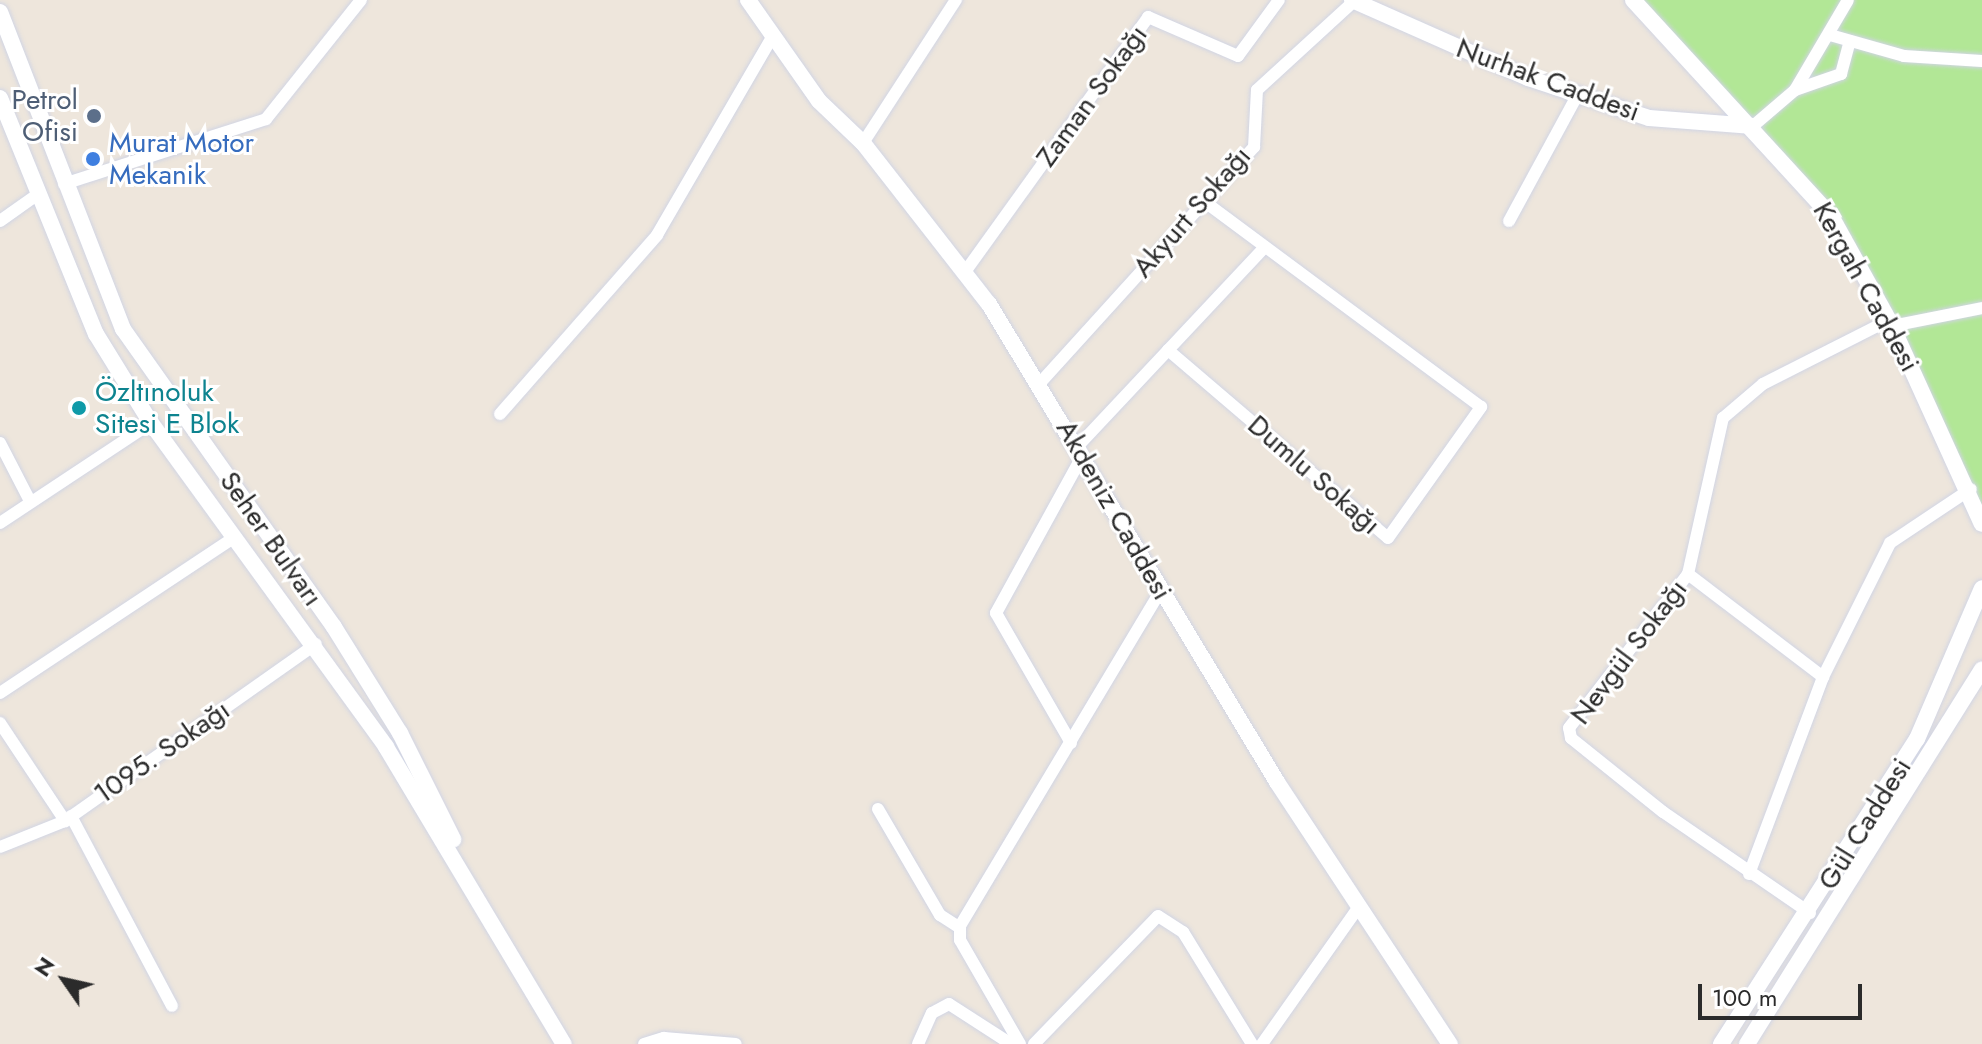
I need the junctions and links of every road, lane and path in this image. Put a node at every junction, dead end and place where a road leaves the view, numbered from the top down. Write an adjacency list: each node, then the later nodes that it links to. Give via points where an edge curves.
1 (361, 0): 18 (street, via 266,119)
2 (748, 0): 10 (street, Akdeniz Caddesi)
3 (956, 0): 17 (street)
4 (1279, 0): 24 (street, Zaman Sokağı, via 1238,56 1148,17)
5 (1633, 0): 16 (street, Kergah Caddesi)
6 (1848, 0): 9 (street)
7 (1353, 1): 14 (street, Nurhak Caddesi); 20 (street, Akyurt Sokağı, via 1257,90 1254,147)
8 (0, 12): 18 (street, Seher Bulvarı)
9 (1830, 35): 11 (street); 13 (street)
10 (771, 39): 17 (street, Akdeniz Caddesi); 29 (street, via 657,235)
11 (1850, 41): 12 (street, via 1904,56); 13 (street, via 1841,74)
12 (1982, 61)
13 (1795, 90): 16 (street)
14 (1578, 94): 16 (street, Nurhak Caddesi, via 1649,118); 22 (street)
15 (0, 98): 19 (street, Seher Bulvarı)
16 (1753, 126): 26 (street, Kergah Caddesi, via 1831,216)
17 (863, 143): 24 (street, Akdeniz Caddesi)
18 (64, 184): 54 (street, Seher Bulvarı, via 123,329 400,733)
19 (38, 194): 21 (street); 30 (street, Seher Bulvarı, via 96,334)
20 (1204, 201): 23 (street, Dumlu Sokağı); 28 (street, Akyurt Sokağı)
21 (0, 221)
22 (1509, 221)
23 (1265, 247): 27 (street); 27 (street, Dumlu Sokağı, via 1481,407 1388,538)
24 (965, 272): 28 (street, Akdeniz Caddesi)
25 (1982, 308): 26 (street, Nevgül Sokağı)
26 (1891, 323): 33 (street, Kergah Caddesi); 38 (street, Nevgül Sokağı, via 1763,384 1723,418)
27 (1168, 350): 32 (street)
28 (1040, 383): 32 (street, Akdeniz Caddesi)
29 (500, 414)
30 (151, 423): 34 (street); 37 (street, Seher Bulvarı)
31 (0, 443): 34 (street)
32 (1081, 451): 40 (street, Akdeniz Caddesi); 46 (street, via 996,613)
33 (1975, 486): 36 (street, Kergah Caddesi); 43 (street, via 1890,543)
34 (30, 501): 35 (street)
35 (0, 523)
36 (1982, 524)
37 (235, 537): 41 (street, Seher Bulvarı); 44 (street)
38 (1688, 574): 43 (street); 50 (street, Nevgül Sokağı, via 1628,644 1569,735)
39 (1982, 588): 52 (street, Gül Caddesi, via 1917,739)
40 (1160, 592): 46 (street); 51 (street, Akdeniz Caddesi)
41 (316, 644): 48 (street, 1095. Sokağı); 54 (street, Seher Bulvarı)
42 (1982, 670): 67 (street, Gül Caddesi)
43 (1823, 677): 50 (street)
44 (0, 693)
45 (0, 723): 48 (street)
46 (1071, 743): 53 (street)
47 (878, 809): 53 (street, via 940,915)
48 (68, 819): 49 (street, 1095. Sokağı); 55 (street)
49 (0, 847)
50 (1749, 874): 52 (street, Nevgül Sokağı)
51 (1360, 905): 64 (street); 65 (street, Akdeniz Caddesi)
52 (1810, 913): 66 (street, Gül Caddesi)
53 (960, 928): 61 (street, via 960,940)
54 (498, 930): 56 (street, Seher Bulvarı)
55 (172, 1006)
56 (564, 1044)
57 (644, 1044): 58 (street, via 664,1038)
58 (736, 1044)
59 (918, 1044): 60 (street, via 932,1013 949,1004)
60 (1011, 1044)
61 (1020, 1044)
62 (1034, 1044): 63 (street, via 1158,916 1183,932)
63 (1252, 1044)
64 (1262, 1044)
65 (1450, 1044)
66 (1721, 1044)
67 (1747, 1044)

